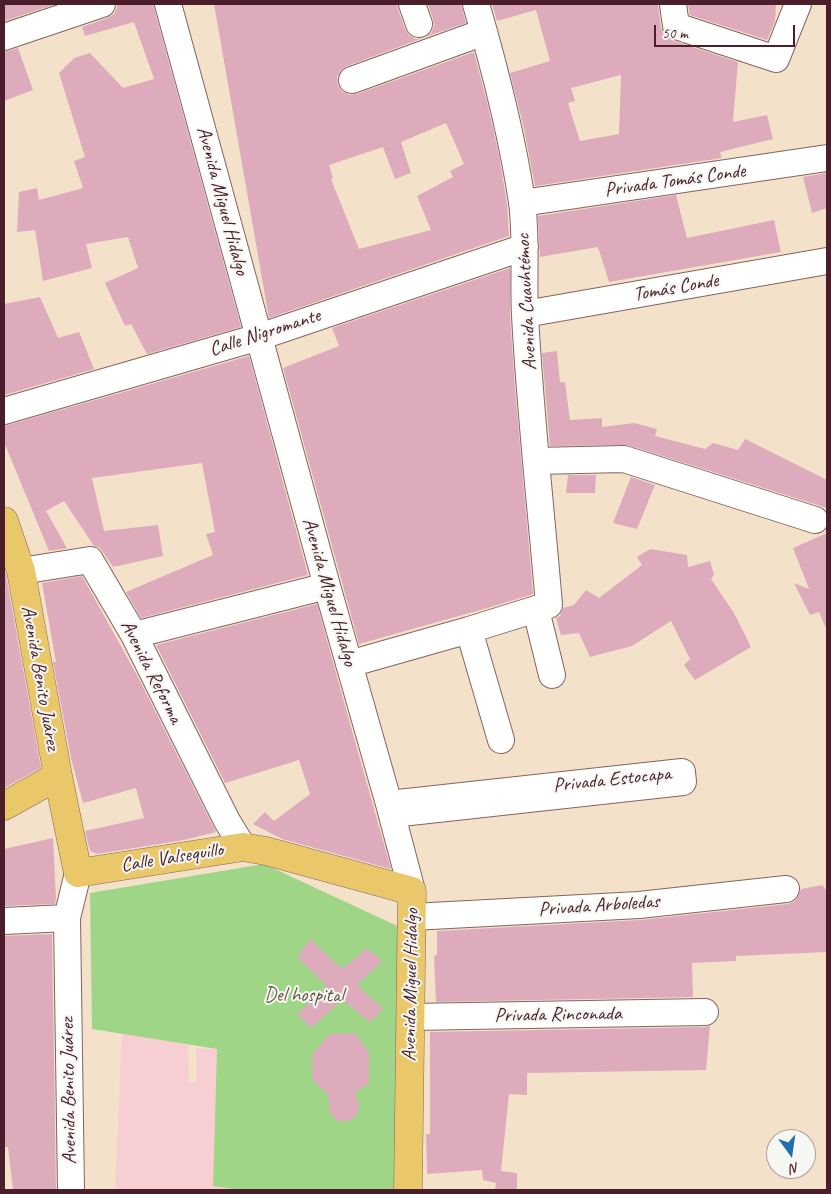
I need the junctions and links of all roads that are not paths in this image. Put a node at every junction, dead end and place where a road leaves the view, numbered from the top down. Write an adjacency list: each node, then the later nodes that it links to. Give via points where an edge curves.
1 (102, 4): 7 (street)
2 (168, 4): 14 (street, Avenida Miguel Hidalgo)
3 (476, 4): 6 (street, Avenida Cuauhtémoc)
4 (798, 4): 5 (street, via 776,59)
5 (674, 15)
6 (484, 32): 8 (street); 10 (street, Avenida Cuauhtémoc, via 504,107)
7 (4, 37)
8 (352, 80)
9 (827, 158): 10 (street, Privada Tomás Conde)
10 (522, 203): 11 (street, Avenida Cuauhtémoc)
11 (524, 247): 13 (street, Avenida Cuauhtémoc); 14 (street, Calle Nigromante)
12 (827, 261): 13 (street, Tomás Conde)
13 (525, 314): 16 (street, Avenida Cuauhtémoc)
14 (259, 337): 15 (street, Calle Nigromante); 20 (street, Avenida Miguel Hidalgo)
15 (4, 411)
16 (536, 461): 17 (street, via 624,459); 21 (street, Avenida Cuauhtémoc)
17 (815, 520)
18 (4, 521): 19 (main road, Avenida Benito Juárez)
19 (21, 571): 23 (street, Avenida Reforma, via 90,560); 27 (main road, Avenida Benito Juárez)
20 (327, 586): 23 (street); 24 (street, Avenida Miguel Hidalgo)
21 (543, 608): 22 (street); 25 (street, Avenida Cuauhtémoc)
22 (469, 630): 24 (street); 26 (street)
23 (134, 635): 30 (street, Avenida Reforma, via 227,821)
24 (349, 664): 29 (street, Avenida Miguel Hidalgo)
25 (552, 675)
26 (501, 740)
27 (58, 776): 28 (main road, Avenida Benito Juárez); 31 (main road)
28 (4, 806)
29 (391, 809): 29 (street, Privada Estocapa, via 683,782 682,772); 33 (street, Avenida Miguel Hidalgo)
30 (254, 849): 31 (main road, Calle Valsequillo); 33 (main road)
31 (78, 873): 34 (street, Avenida Benito Juárez)
32 (786, 889): 33 (street, Privada Arboledas, via 639,905)
33 (412, 904): 37 (main road, Avenida Miguel Hidalgo)
34 (66, 918): 35 (street); 38 (street, Avenida Benito Juárez)
35 (4, 921)
36 (705, 1012): 37 (street, Privada Rinconada)
37 (410, 1017): 39 (main road, Avenida Miguel Hidalgo)
38 (70, 1190)
39 (408, 1190)

